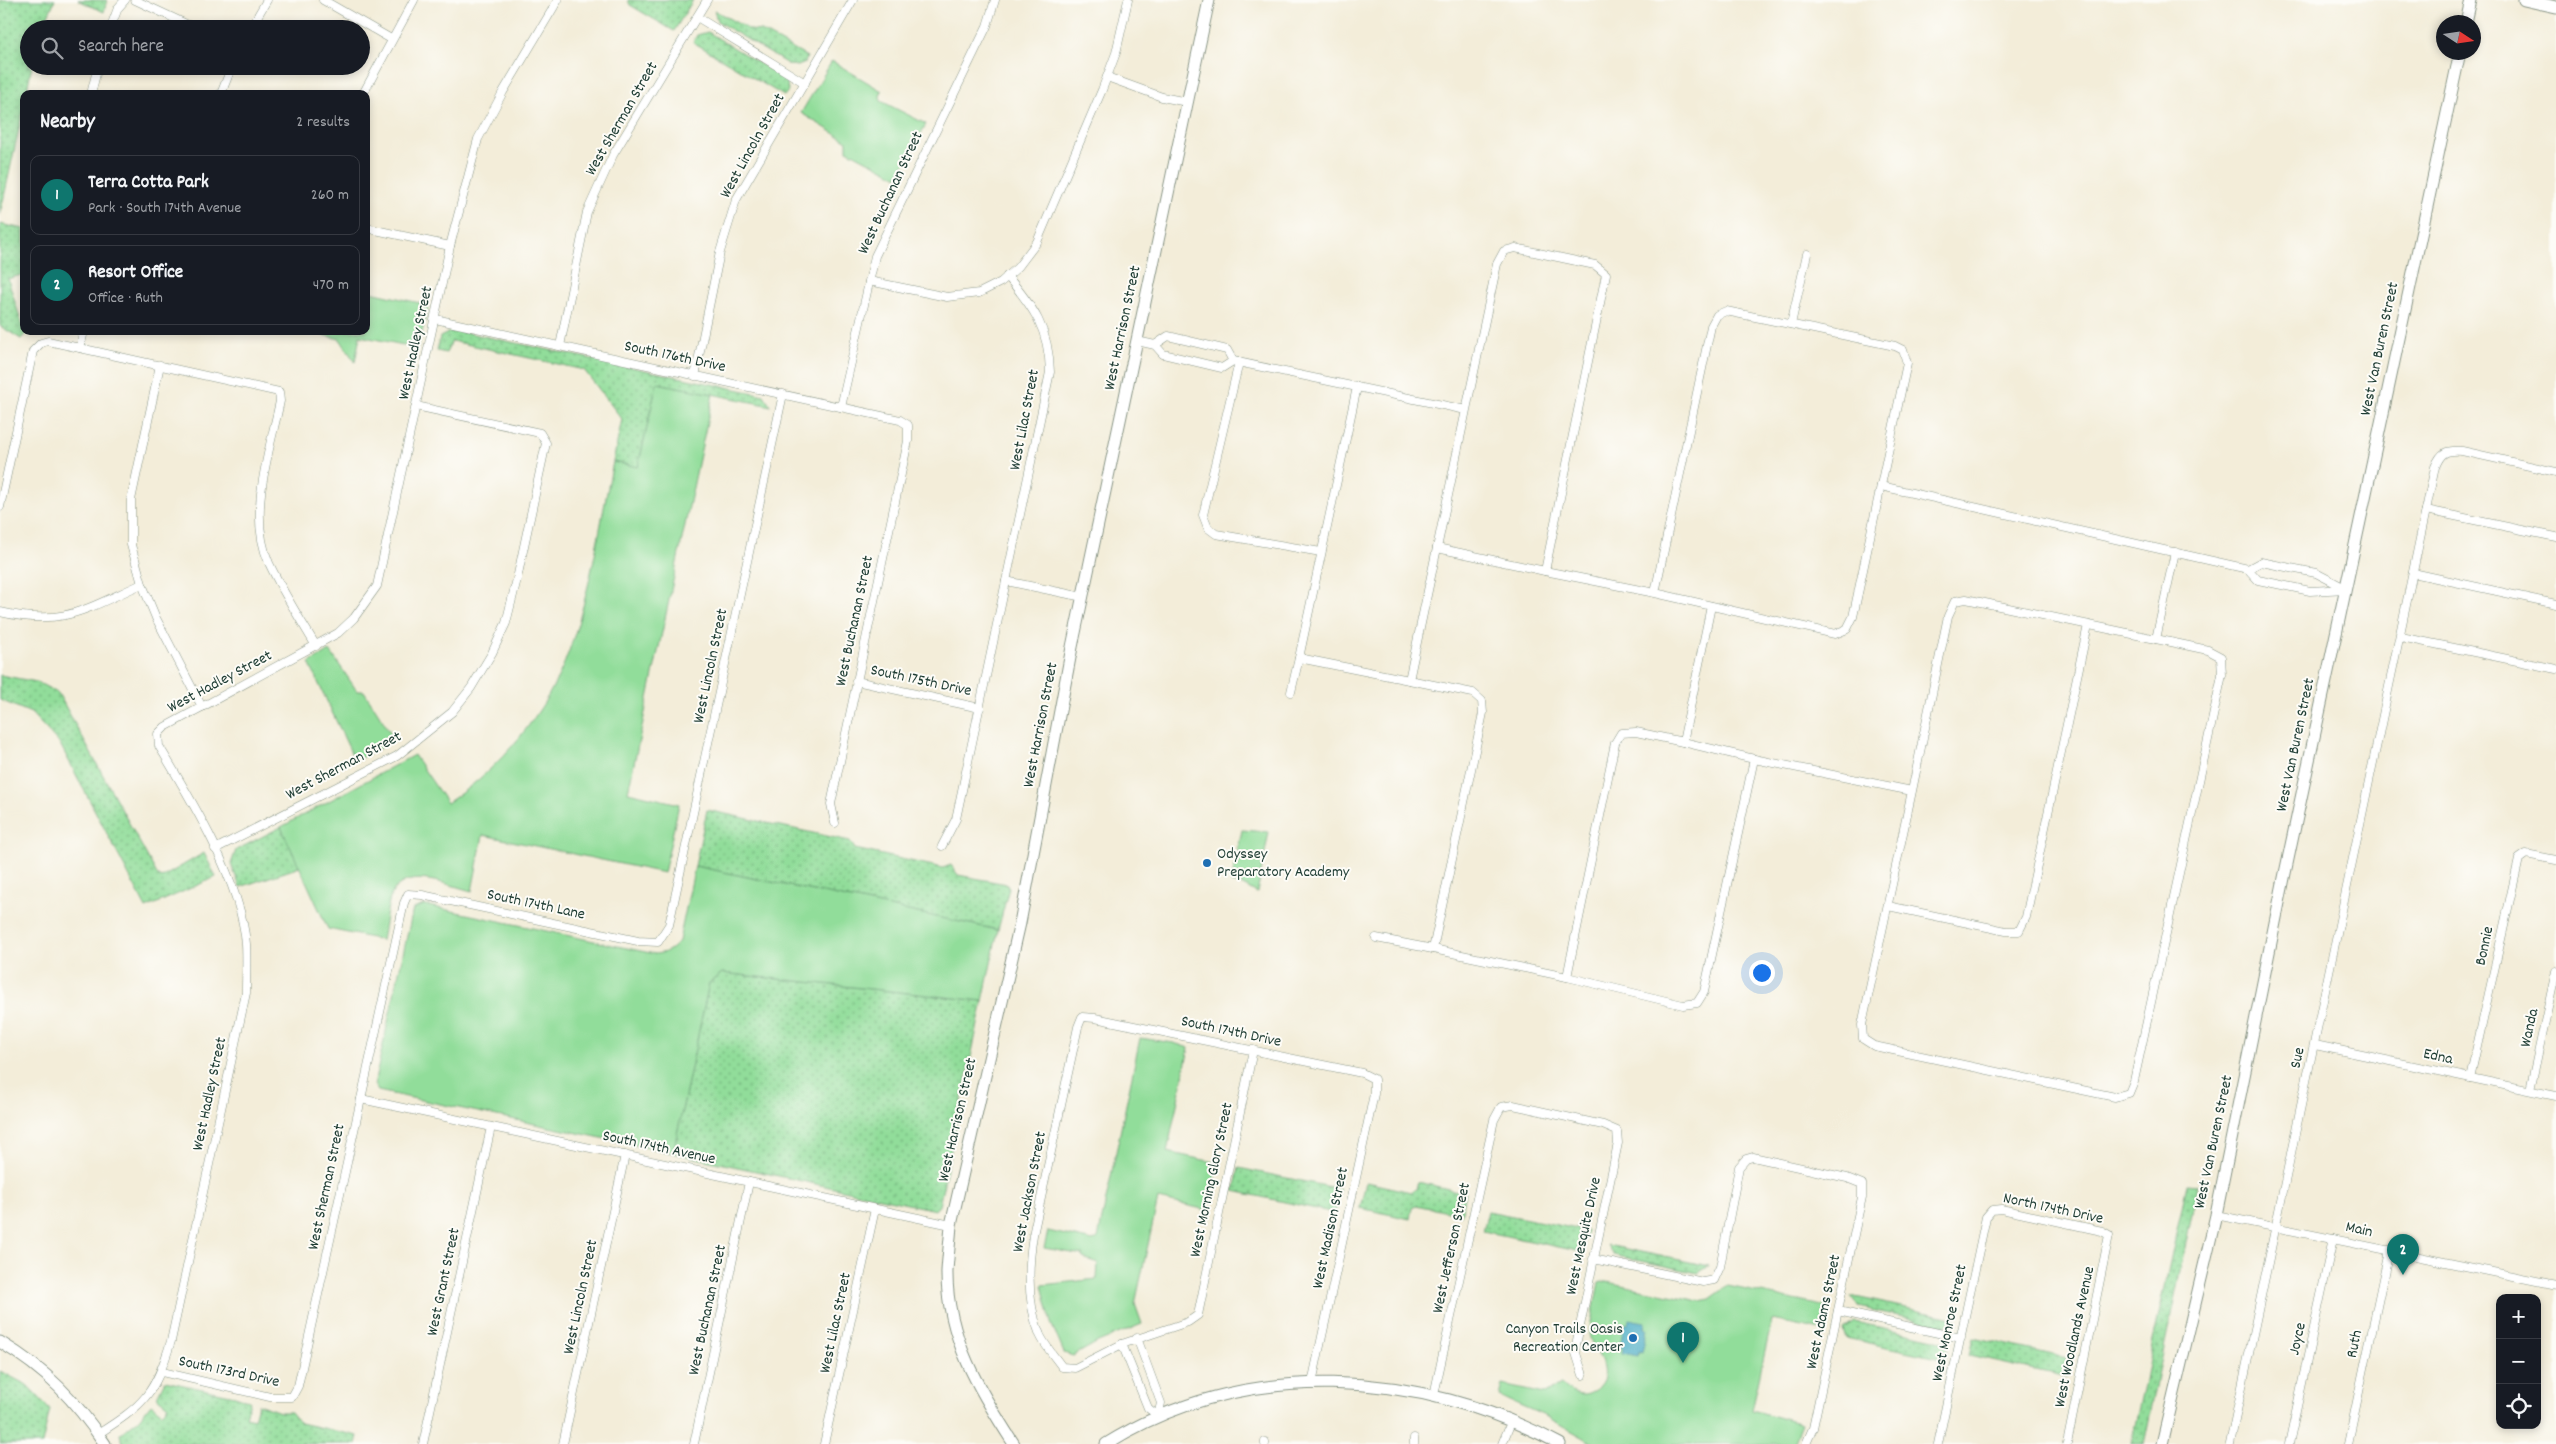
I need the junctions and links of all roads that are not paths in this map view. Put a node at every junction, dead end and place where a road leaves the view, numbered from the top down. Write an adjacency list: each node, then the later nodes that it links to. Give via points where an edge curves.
1 (125, 0): 17 (street)
2 (135, 0): 18 (street)
3 (267, 0): 19 (street)
4 (323, 0): 20 (street)
5 (414, 0): 22 (street)
6 (558, 0): 33 (street, West Hadley Street, via 478,140)
7 (707, 0): 16 (street, West Sherman Street)
8 (853, 0): 27 (street, West Lincoln Street)
9 (995, 0): 36 (street, West Buchanan Street, via 987,26 889,223)
10 (1128, 0): 26 (street)
11 (1209, 0): 31 (street, West Harrison Street)
12 (2471, 0): 15 (street)
13 (2524, 0): 14 (street)
14 (2556, 7)
15 (2468, 15)
16 (697, 17): 27 (street); 42 (street, West Sherman Street, via 613,155 587,212)
17 (113, 20)
18 (178, 20)
19 (255, 20)
20 (358, 20)
21 (370, 27): 22 (street)
22 (391, 39): 30 (street)
23 (2458, 60): 66 (street, West Van Buren Street)
24 (96, 75): 28 (street)
25 (228, 75): 29 (street)
26 (1107, 77): 31 (street, via 1162,97); 35 (street, via 1037,242)
27 (805, 83): 46 (street, West Lincoln Street, via 736,200 720,252)
28 (92, 90)
29 (223, 90)
30 (365, 90)
31 (1187, 102): 40 (street, West Harrison Street)
32 (370, 229): 33 (street)
33 (450, 246): 37 (street, West Hadley Street)
34 (1807, 254): 38 (street)
35 (1007, 276): 36 (street, via 979,293 947,297); 64 (street, West Lilac Street, via 1030,303 1042,325 1050,349 1050,372)
36 (869, 281): 50 (street, West Buchanan Street)
37 (435, 319): 42 (street, South 176th Drive); 49 (street, West Hadley Street)
38 (1791, 324): 54 (street, via 1904,350 1907,363); 67 (street, via 1726,311 1716,315 1711,326)
39 (83, 335): 43 (street)
40 (1137, 341): 41 (street); 68 (street, West Harrison Street)
41 (1155, 345): 44 (street, via 1162,354 1222,368); 44 (street, via 1168,336 1227,350)
42 (560, 346): 46 (street, South 176th Drive)
43 (80, 348): 45 (street); 55 (street, via 48,341 33,351)
44 (1236, 362): 47 (street); 59 (street, via 1204,515 1208,528 1216,534)
45 (160, 365): 65 (street, via 131,500 131,545); 75 (street, via 279,392 280,401 259,508 261,536 268,562)
46 (695, 376): 48 (street, South 176th Drive)
47 (1357, 387): 51 (street); 59 (street)
48 (783, 394): 50 (street, South 176th Drive); 93 (street, West Lincoln Street, via 669,925)
49 (416, 406): 75 (street, West Hadley Street, via 377,586 354,618 338,633); 88 (street, West Sherman Street, via 540,433 546,443 506,623 492,653 452,712 397,756)
50 (841, 407): 52 (street, South 176th Drive, via 900,420)
51 (1466, 410): 58 (street); 62 (street, via 1497,264 1504,251 1515,248 1595,265 1606,274)
52 (908, 425): 79 (street, West Buchanan Street, via 908,441)
53 (2556, 472): 56 (street, Sue, via 2462,451 2447,451 2440,455 2435,467)
54 (1881, 486): 60 (street); 70 (street, via 1853,617 1847,629 1835,634)
55 (0, 507)
56 (2426, 510): 57 (street); 63 (street, Sue)
57 (2556, 537)
58 (1437, 548): 62 (street); 78 (street)
59 (1321, 552): 76 (street)
60 (2174, 552): 61 (street); 74 (street)
61 (2248, 568): 66 (street, via 2261,562 2316,573); 66 (street, via 2258,580 2310,591)
62 (1545, 571): 67 (street)
63 (2413, 573): 69 (street); 73 (street, Sue)
64 (1006, 581): 68 (street); 82 (street, West Lilac Street)
65 (142, 584): 71 (street, via 66,616 32,618); 81 (street)
66 (2346, 589): 111 (street, West Van Buren Street)
67 (1655, 593): 70 (street)
68 (1083, 597): 112 (street, West Harrison Street, via 1020,923)
69 (2556, 604)
70 (1711, 606): 83 (street)
71 (0, 612)
72 (2088, 625): 74 (street); 85 (street, via 1966,598 1955,601 1948,616); 91 (street, via 2026,917 2018,931)
73 (2401, 637): 77 (street); 98 (street, Sue)
74 (2156, 639): 91 (street, via 2208,650 2221,657 2222,674 2134,1081 2128,1092 2115,1097 1874,1046 1863,1039 1862,1024)
75 (316, 646): 81 (street, West Hadley Street)
76 (1299, 658): 78 (street); 80 (street)
77 (2556, 669)
78 (1409, 680): 94 (street, via 1473,693 1482,701 1483,713)
79 (856, 681): 82 (street, South 175th Drive); 86 (street, West Buchanan Street, via 831,804)
80 (1291, 692)
81 (202, 707): 88 (street, West Hadley Street, via 165,727 158,734 159,746)
82 (980, 708): 87 (street, West Lilac Street, via 956,819)
83 (1683, 742): 84 (street); 96 (street, via 1636,732 1621,733 1615,743)
84 (1754, 759): 85 (street); 96 (street, via 1704,992 1697,1003 1684,1005)
85 (1912, 791): 91 (street)
86 (835, 823)
87 (942, 846)
88 (215, 849): 124 (street, West Hadley Street, via 241,917 246,943 246,993)
89 (2556, 860): 100 (street, Bonnie, via 2526,854 2519,859)
90 (408, 894): 93 (street, South 174th Lane, via 638,941); 104 (street, West Sherman Street)
91 (1888, 906)
92 (1376, 938): 94 (street)
93 (658, 942)
94 (1434, 949): 96 (street)
95 (2556, 971): 102 (street, Wanda)
96 (1567, 977)
97 (1082, 1017): 99 (street, South 174th Drive); 123 (street, West Jackson Street, via 1030,1258 1030,1282 1040,1335 1062,1367 1075,1368)
98 (2315, 1045): 100 (street, Edna); 113 (street, Sue)
99 (1253, 1050): 101 (street, South 174th Drive, via 1362,1073); 120 (street, West Morning Glory Street, via 1198,1315 1188,1322)
100 (2470, 1078): 102 (street, Edna)
101 (1374, 1079): 126 (street, West Madison Street, via 1374,1094)
102 (2530, 1090): 103 (street, Edna)
103 (2556, 1096)
104 (361, 1099): 106 (street, South 174th Avenue); 128 (street, West Sherman Street, via 298,1386)
105 (1501, 1107): 117 (street, West Mesquite Drive, via 1513,1105 1603,1124 1617,1130 1618,1143); 127 (street, West Jefferson Street, via 1494,1120)
106 (491, 1126): 107 (street, South 174th Avenue); 133 (street, West Grant Street)
107 (625, 1155): 108 (street, South 174th Avenue); 134 (street, West Lincoln Street)
108 (749, 1182): 109 (street, South 174th Avenue); 135 (street, West Buchanan Street)
109 (875, 1209): 112 (street, South 174th Avenue); 136 (street, West Lilac Street)
110 (1992, 1210): 114 (street, North 174th Drive, via 2002,1209); 121 (street, West Monroe Street, via 1986,1217)
111 (2216, 1215): 113 (street, Main); 144 (street, West Van Buren Street)
112 (951, 1225): 137 (street, West Harrison Street, via 947,1273 952,1318 960,1348)
113 (2276, 1227): 115 (street, Main); 145 (street, Sue)
114 (2109, 1235): 143 (street, West Woodlands Avenue)
115 (2333, 1239): 116 (street, Main); 146 (street, Joyce)
116 (2389, 1250): 118 (street, Main); 147 (street, Ruth)
117 (1593, 1259): 119 (street, West Adams Street, via 1703,1282 1714,1280 1720,1267 1739,1168 1746,1158 1753,1157 1862,1184); 125 (street, West Mesquite Drive, via 1575,1350)
118 (2556, 1286)
119 (1838, 1311): 121 (street); 141 (street, West Adams Street, via 1813,1428)
120 (1137, 1338): 123 (street); 129 (street, via 1161,1403)
121 (1961, 1338): 142 (street, West Monroe Street)
122 (0, 1342): 131 (street, via 53,1379 78,1405)
123 (1122, 1344): 129 (street, via 1148,1408)
124 (162, 1372): 128 (street, South 173rd Drive, via 270,1396); 131 (street, West Hadley Street, via 147,1398 131,1413)
125 (1583, 1375)
126 (1312, 1383): 127 (street, via 1360,1385); 129 (street, via 1277,1386 1205,1400)
127 (1434, 1395): 130 (street)
128 (292, 1397)
129 (1158, 1416): 138 (street)
130 (1512, 1420): 139 (street); 140 (street)
131 (98, 1434): 132 (street)
132 (105, 1444)
133 (423, 1444)
134 (563, 1444)
135 (694, 1444)
136 (824, 1444)
137 (1014, 1444)
138 (1106, 1444)
139 (1502, 1444)
140 (1560, 1444)
141 (1806, 1444)
142 (1938, 1444)
143 (2067, 1444)
144 (2162, 1444)
145 (2230, 1444)
146 (2289, 1444)
147 (2348, 1444)

